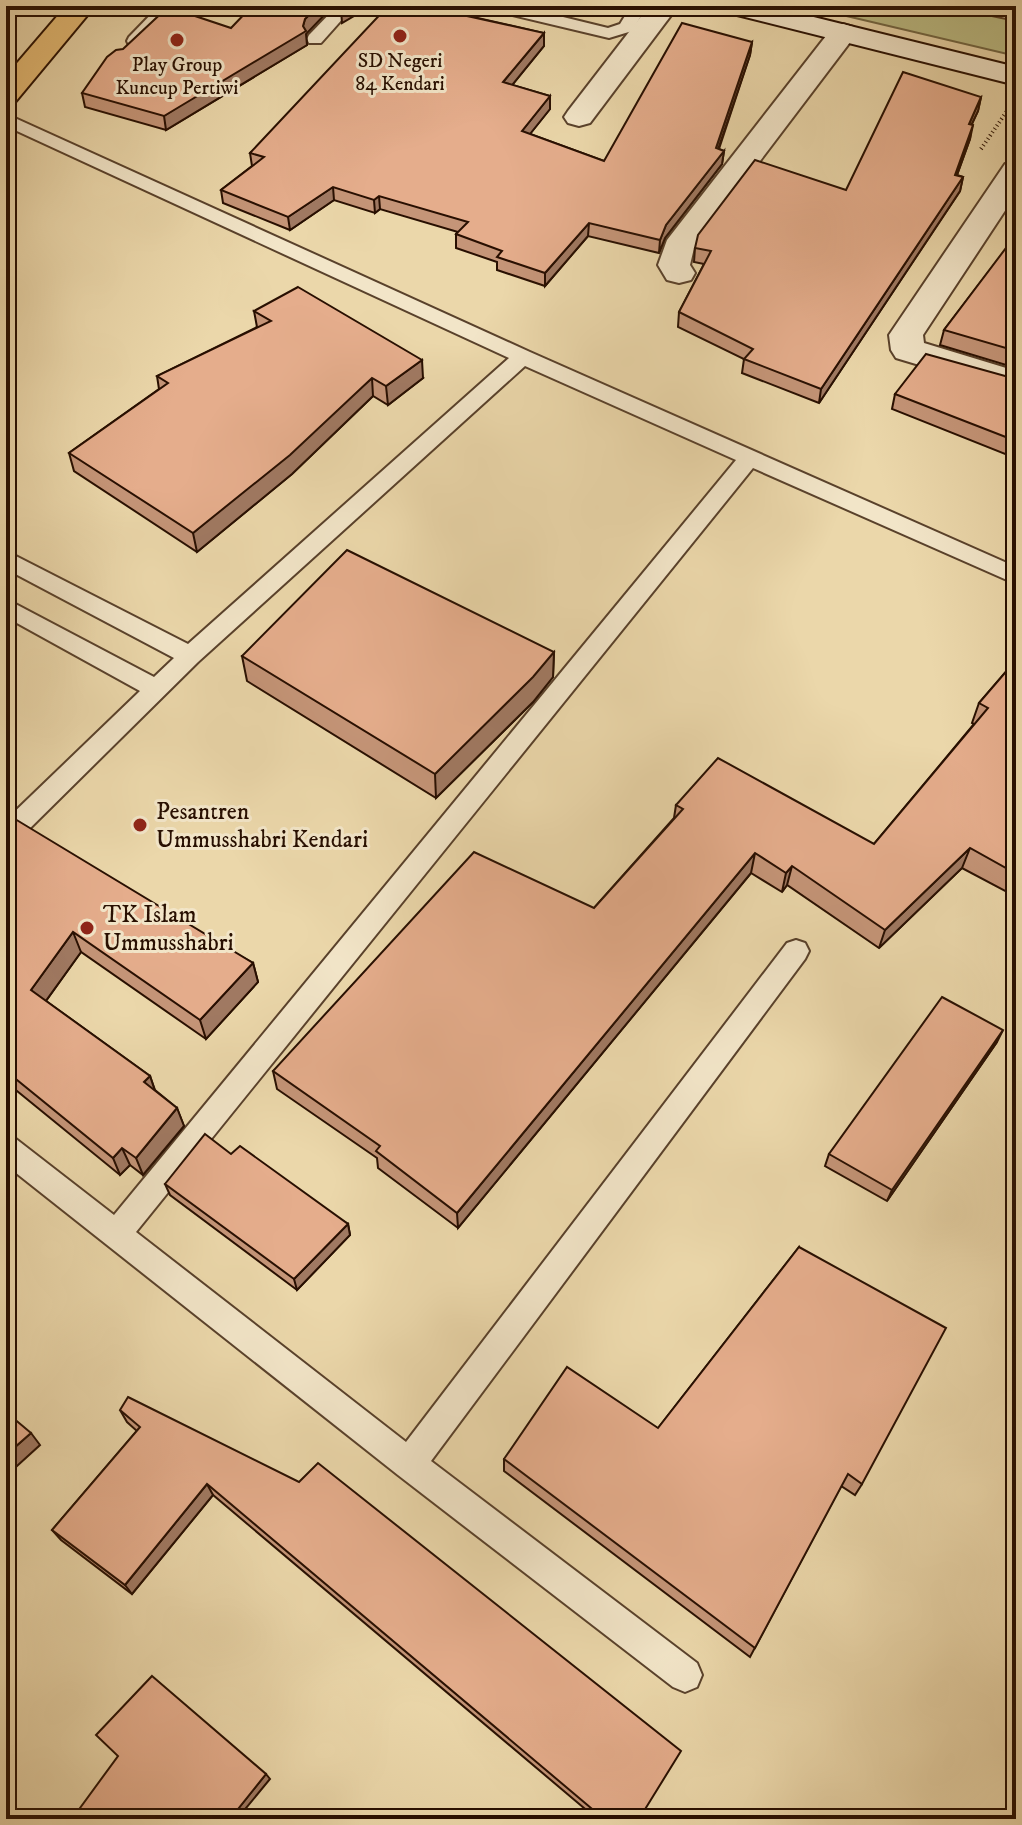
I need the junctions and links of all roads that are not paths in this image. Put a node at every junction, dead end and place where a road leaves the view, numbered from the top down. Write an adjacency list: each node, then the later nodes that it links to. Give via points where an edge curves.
1 (81, 6): 14 (highway)
2 (168, 6): 12 (lane)
3 (346, 6): 11 (lane)
4 (639, 6): 8 (lane, via 626,27 609,33)
5 (664, 6): 15 (street)
6 (974, 6): 9 (lane)
7 (748, 7): 10 (street)
8 (510, 9)
9 (1016, 15)
10 (843, 33): 13 (street); 18 (street, via 678,247 674,265)
11 (315, 39)
12 (118, 57)
13 (1016, 76)
14 (6, 95)
15 (579, 117)
16 (6, 119): 19 (lane)
17 (1016, 171): 20 (street, via 906,335 908,350)
18 (679, 273)
19 (523, 357): 21 (lane); 25 (lane)
20 (1016, 383)
21 (750, 457): 23 (lane); 30 (lane)
22 (6, 559): 25 (lane)
23 (1016, 576)
24 (6, 607): 26 (lane)
25 (190, 656): 26 (lane)
26 (157, 689): 27 (lane)
27 (6, 836)
28 (796, 951): 31 (lane)
29 (6, 1148): 30 (lane)
30 (117, 1234): 31 (lane)
31 (409, 1464): 32 (lane)
32 (685, 1675)

